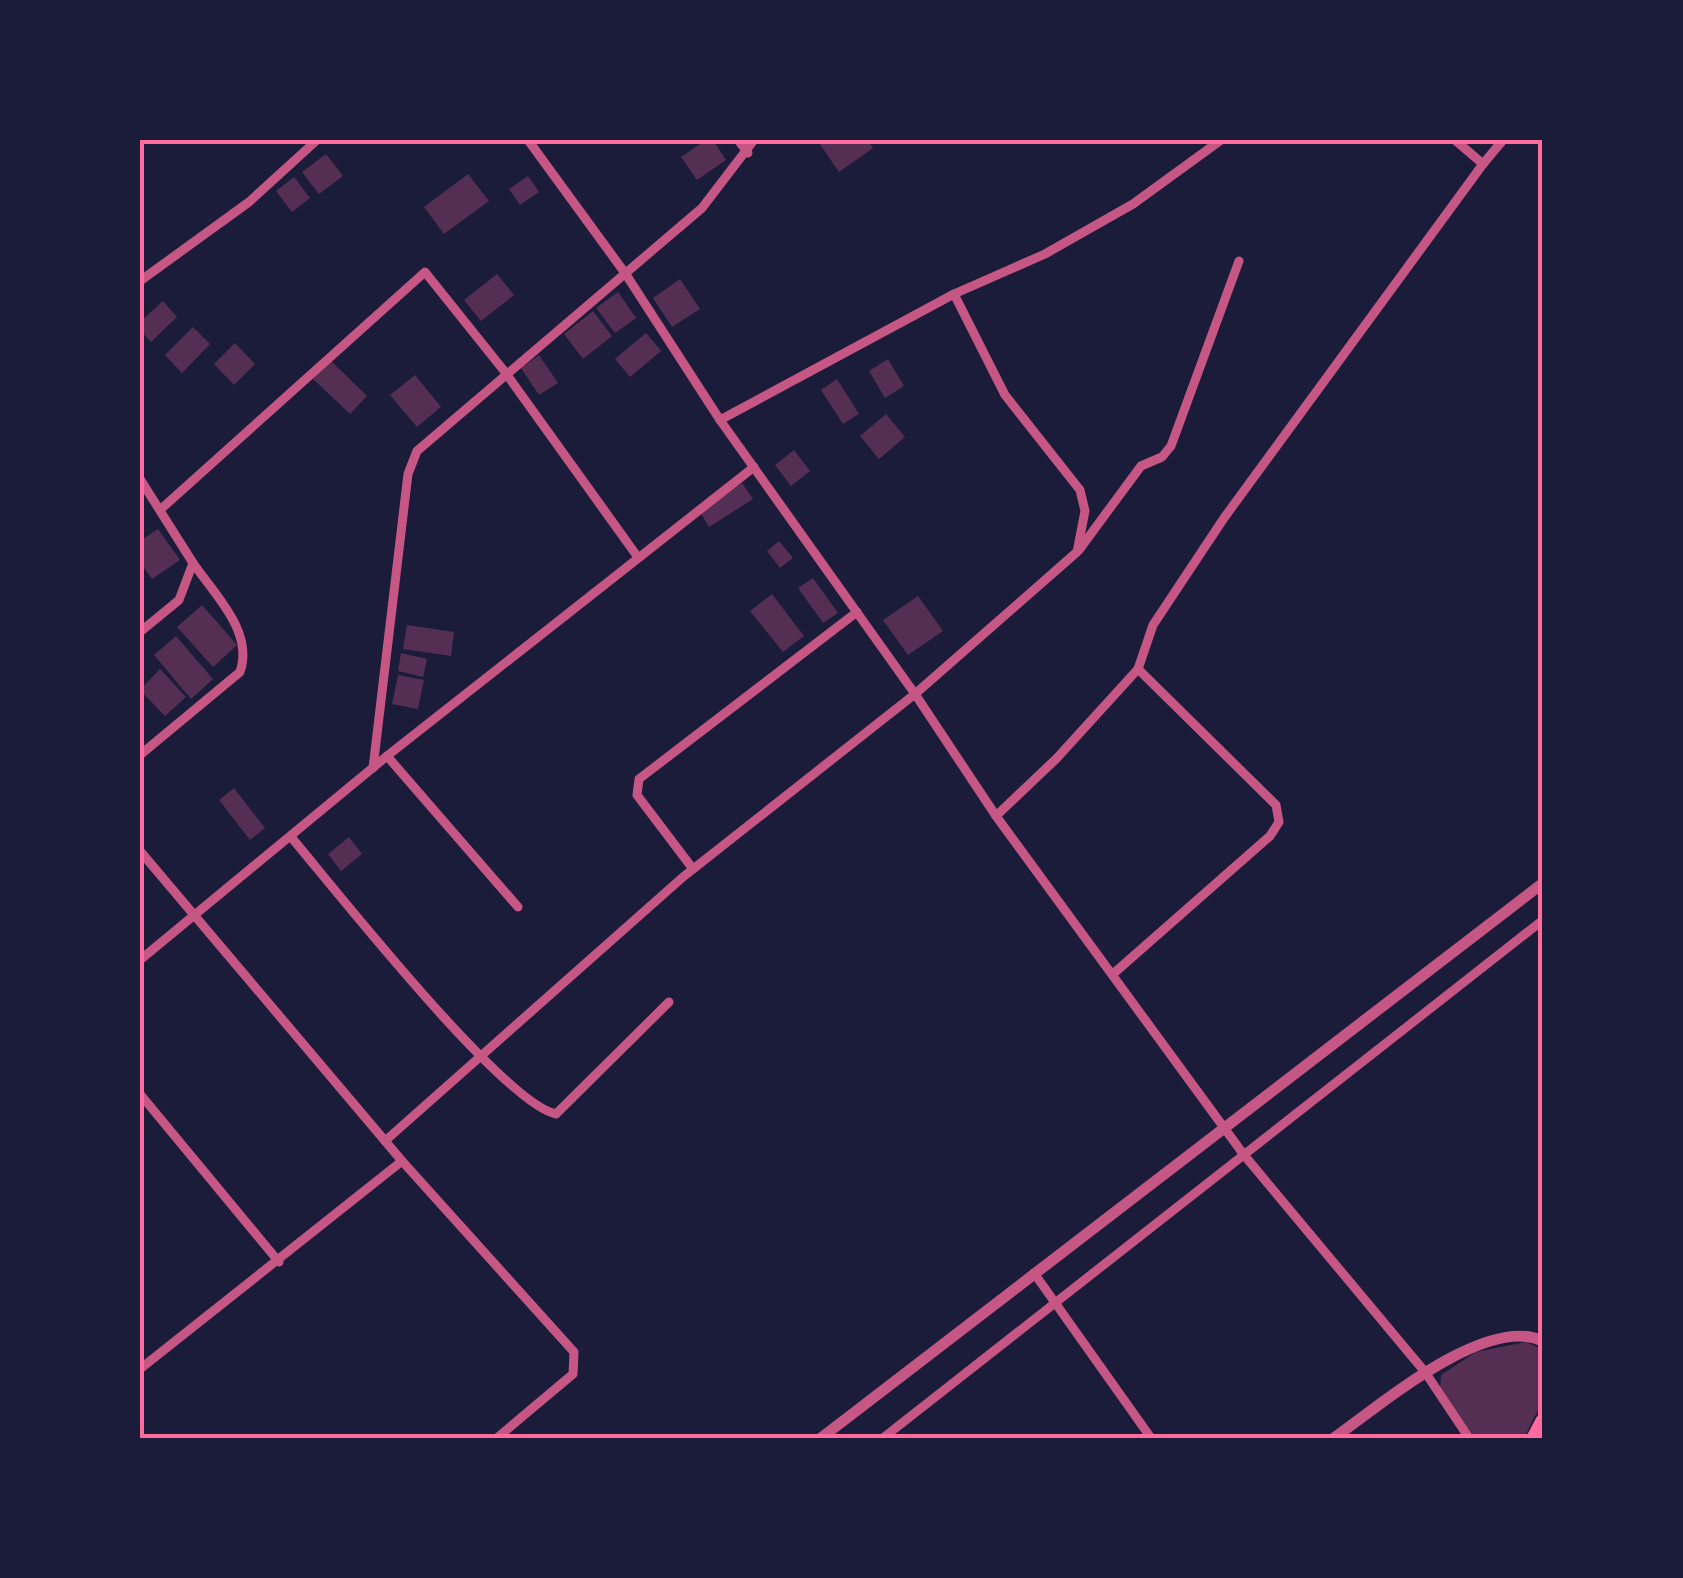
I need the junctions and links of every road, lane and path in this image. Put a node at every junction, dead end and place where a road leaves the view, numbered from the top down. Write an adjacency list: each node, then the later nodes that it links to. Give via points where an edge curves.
1 (316, 140): 12 (street, via 249,202)
2 (528, 140): 11 (street)
3 (738, 140): 8 (street)
4 (754, 140): 8 (street)
5 (1221, 140): 13 (street, via 1133,204 1045,254)
6 (1455, 140): 9 (street)
7 (1503, 140): 9 (street)
8 (748, 153): 11 (street, via 702,208)
9 (1482, 164): 24 (street, via 1224,518 1153,624)
10 (1239, 261): 19 (street, via 1171,446 1141,466)
11 (625, 273): 14 (street); 15 (street)
12 (140, 281)
13 (954, 294): 15 (street); 19 (street, via 1005,395 1080,490 1085,511)
14 (504, 372): 18 (street, via 432,276 418,274); 20 (street); 28 (street, via 429,438 408,474)
15 (720, 420): 16 (street)
16 (754, 467): 20 (street); 22 (street)
17 (140, 479): 18 (street)
18 (161, 509): 21 (street)
19 (1078, 552): 25 (street)
20 (637, 556): 27 (street)
21 (193, 563): 23 (street, via 180,600); 26 (street, via 245,640 246,656 240,672)
22 (856, 612): 25 (street); 32 (street, via 639,779 637,795)
23 (140, 632)
24 (1138, 669): 29 (street); 38 (street, via 1276,804 1279,822)
25 (915, 694): 29 (street); 32 (street)
26 (140, 755)
27 (387, 756): 28 (street); 34 (street)
28 (373, 768): 30 (street)
29 (996, 816): 38 (street)
30 (290, 837): 35 (street); 40 (street)
31 (140, 851): 35 (street)
32 (693, 869): 40 (street)
33 (1543, 883): 42 (street)
34 (518, 908)
35 (196, 917): 37 (street); 43 (street)
36 (1543, 920): 44 (street)
37 (140, 960)
38 (1113, 974): 42 (street)
39 (669, 1002): 40 (street, via 556,1114 540,1111)
40 (478, 1054): 43 (street)
41 (140, 1094): 46 (street)
42 (1226, 1129): 44 (street); 47 (street)
43 (385, 1140): 45 (street)
44 (1244, 1155): 48 (street); 51 (street)
45 (402, 1161): 46 (street); 53 (street, via 574,1352 573,1374)
46 (279, 1262): 50 (street)
47 (1034, 1273): 48 (street); 54 (street)
48 (1054, 1303): 55 (street); 56 (street)
49 (1543, 1341): 51 (street, via 1530,1335 1477,1346)
50 (140, 1368)
51 (1425, 1372): 57 (street); 58 (street)
52 (1543, 1421): 59 (highway)
53 (497, 1438)
54 (821, 1438)
55 (883, 1438)
56 (1151, 1438)
57 (1334, 1438)
58 (1470, 1438)
59 (1534, 1438)

